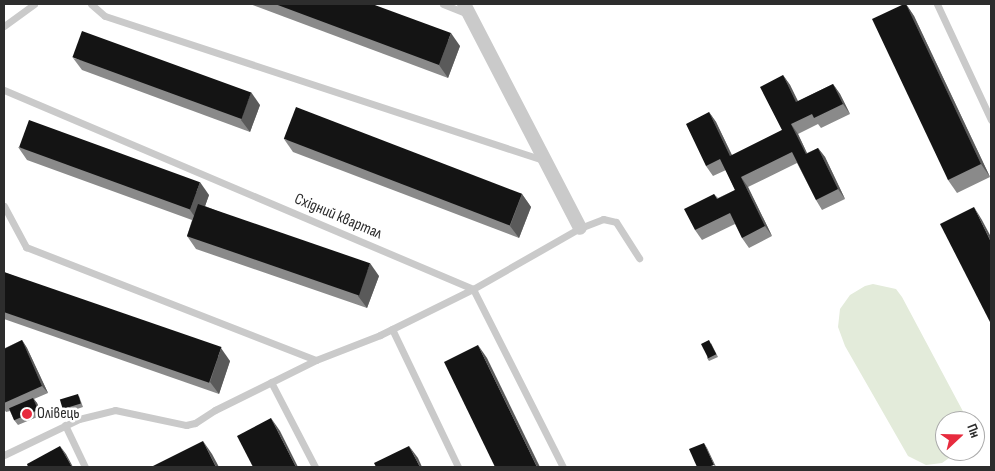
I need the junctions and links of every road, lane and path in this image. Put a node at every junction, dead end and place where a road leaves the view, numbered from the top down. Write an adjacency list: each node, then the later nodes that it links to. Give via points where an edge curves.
1 (34, 4): 6 (lane)
2 (91, 4): 9 (lane, via 105,16)
3 (443, 4): 5 (lane)
4 (937, 4): 8 (lane)
5 (466, 9): 9 (street)
6 (4, 26)
7 (5, 91): 13 (lane, Східний квартал)
8 (991, 120)
9 (544, 160): 11 (street)
10 (4, 206): 15 (lane, via 26,247)
11 (580, 228): 12 (lane, via 604,219 616,222); 13 (lane)
12 (639, 258)
13 (473, 289): 14 (lane); 22 (lane)
14 (392, 329): 15 (lane); 21 (lane)
15 (316, 360): 16 (lane)
16 (271, 382): 17 (lane, via 192,424 115,410 79,418); 20 (lane)
17 (65, 425): 18 (lane); 19 (lane)
18 (4, 455)
19 (86, 467)
20 (314, 467)
21 (458, 467)
22 (563, 467)

